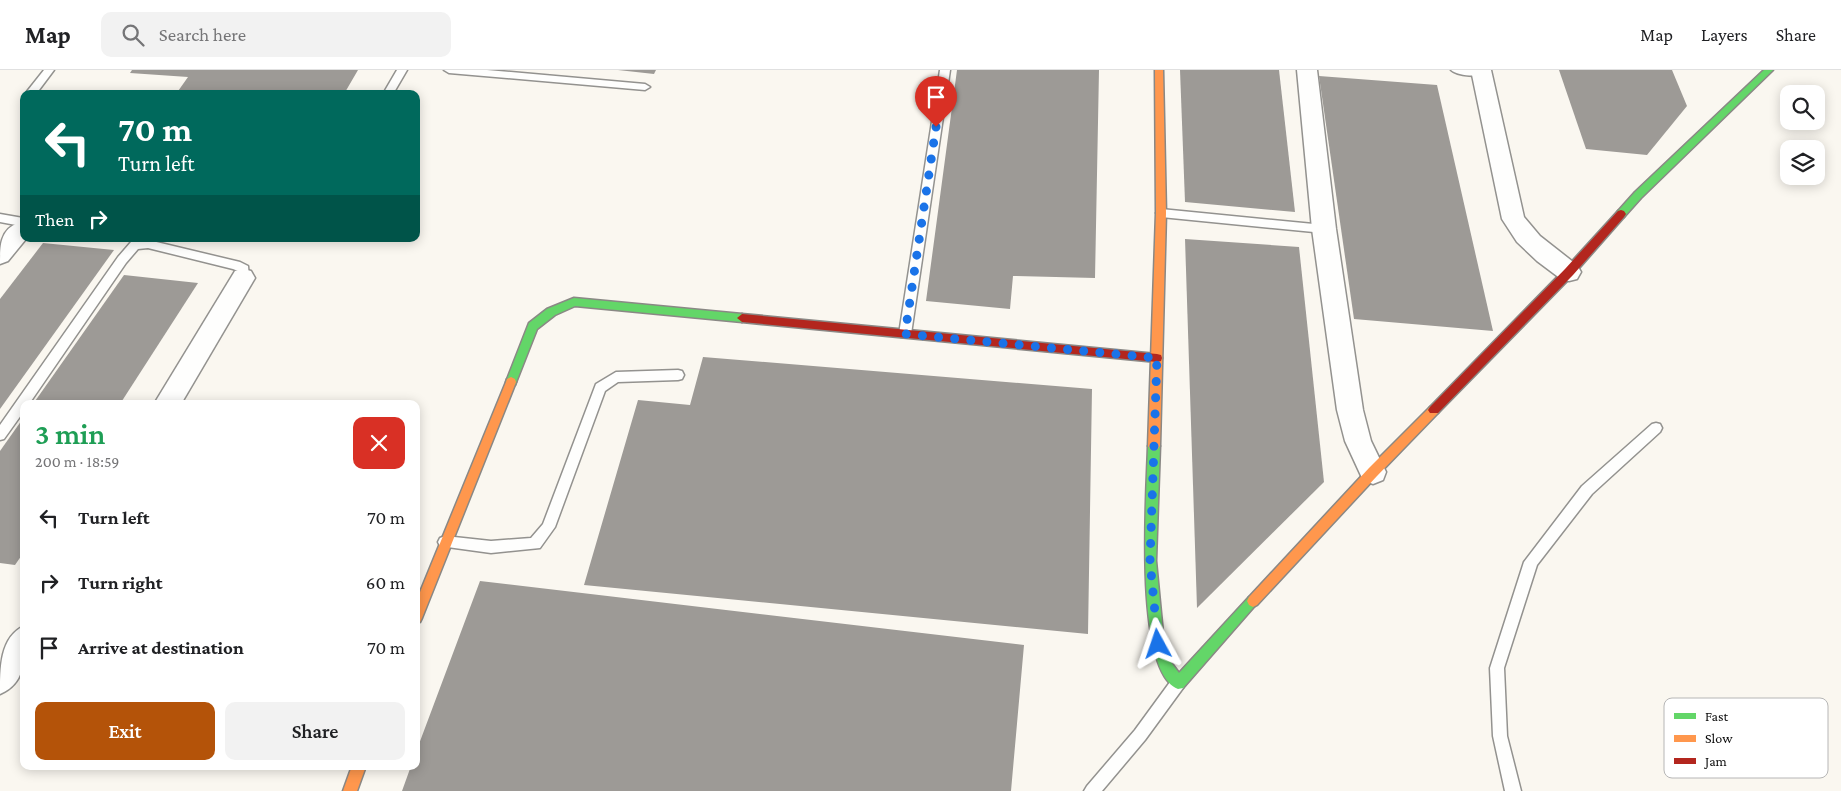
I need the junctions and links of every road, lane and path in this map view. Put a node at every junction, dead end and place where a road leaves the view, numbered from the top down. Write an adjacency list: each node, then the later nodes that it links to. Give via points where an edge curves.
1 (49, 70): 11 (lane)
2 (402, 70): 12 (lane)
3 (449, 70): 10 (lane)
4 (945, 70): 19 (lane)
5 (1159, 70): 13 (street)
6 (1307, 70): 15 (street)
7 (1456, 70): 9 (lane)
8 (1769, 70): 17 (street, via 1638,195)
9 (1481, 71): 17 (street, via 1513,219 1524,237)
10 (645, 87)
11 (33, 90)
12 (390, 90)
13 (1161, 213): 15 (lane); 20 (street)
14 (9, 225): 16 (street)
15 (1324, 229): 27 (street, via 1350,410 1358,441)
16 (0, 255)
17 (1569, 272): 27 (street)
18 (243, 278): 22 (lane, via 244,269 236,265 148,244 135,245); 23 (street)
19 (905, 334): 20 (street); 28 (street, via 574,302 566,305 533,326)
20 (1157, 358): 32 (street, via 1150,561 1158,644 1165,664)
21 (678, 375): 28 (lane, via 616,377 600,388 548,527 536,544 491,547)
22 (25, 400)
23 (169, 400)
24 (20, 406): 26 (lane)
25 (1656, 428): 36 (lane, via 1587,490 1531,562 1497,668 1500,736)
26 (0, 435)
27 (1373, 472): 32 (street)
28 (445, 542): 29 (street)
29 (420, 608)
30 (20, 646): 31 (street)
31 (0, 679)
32 (1178, 682): 35 (lane, via 1140,735)
33 (358, 770): 34 (street)
34 (350, 791)
35 (1092, 791)
36 (1513, 791)

